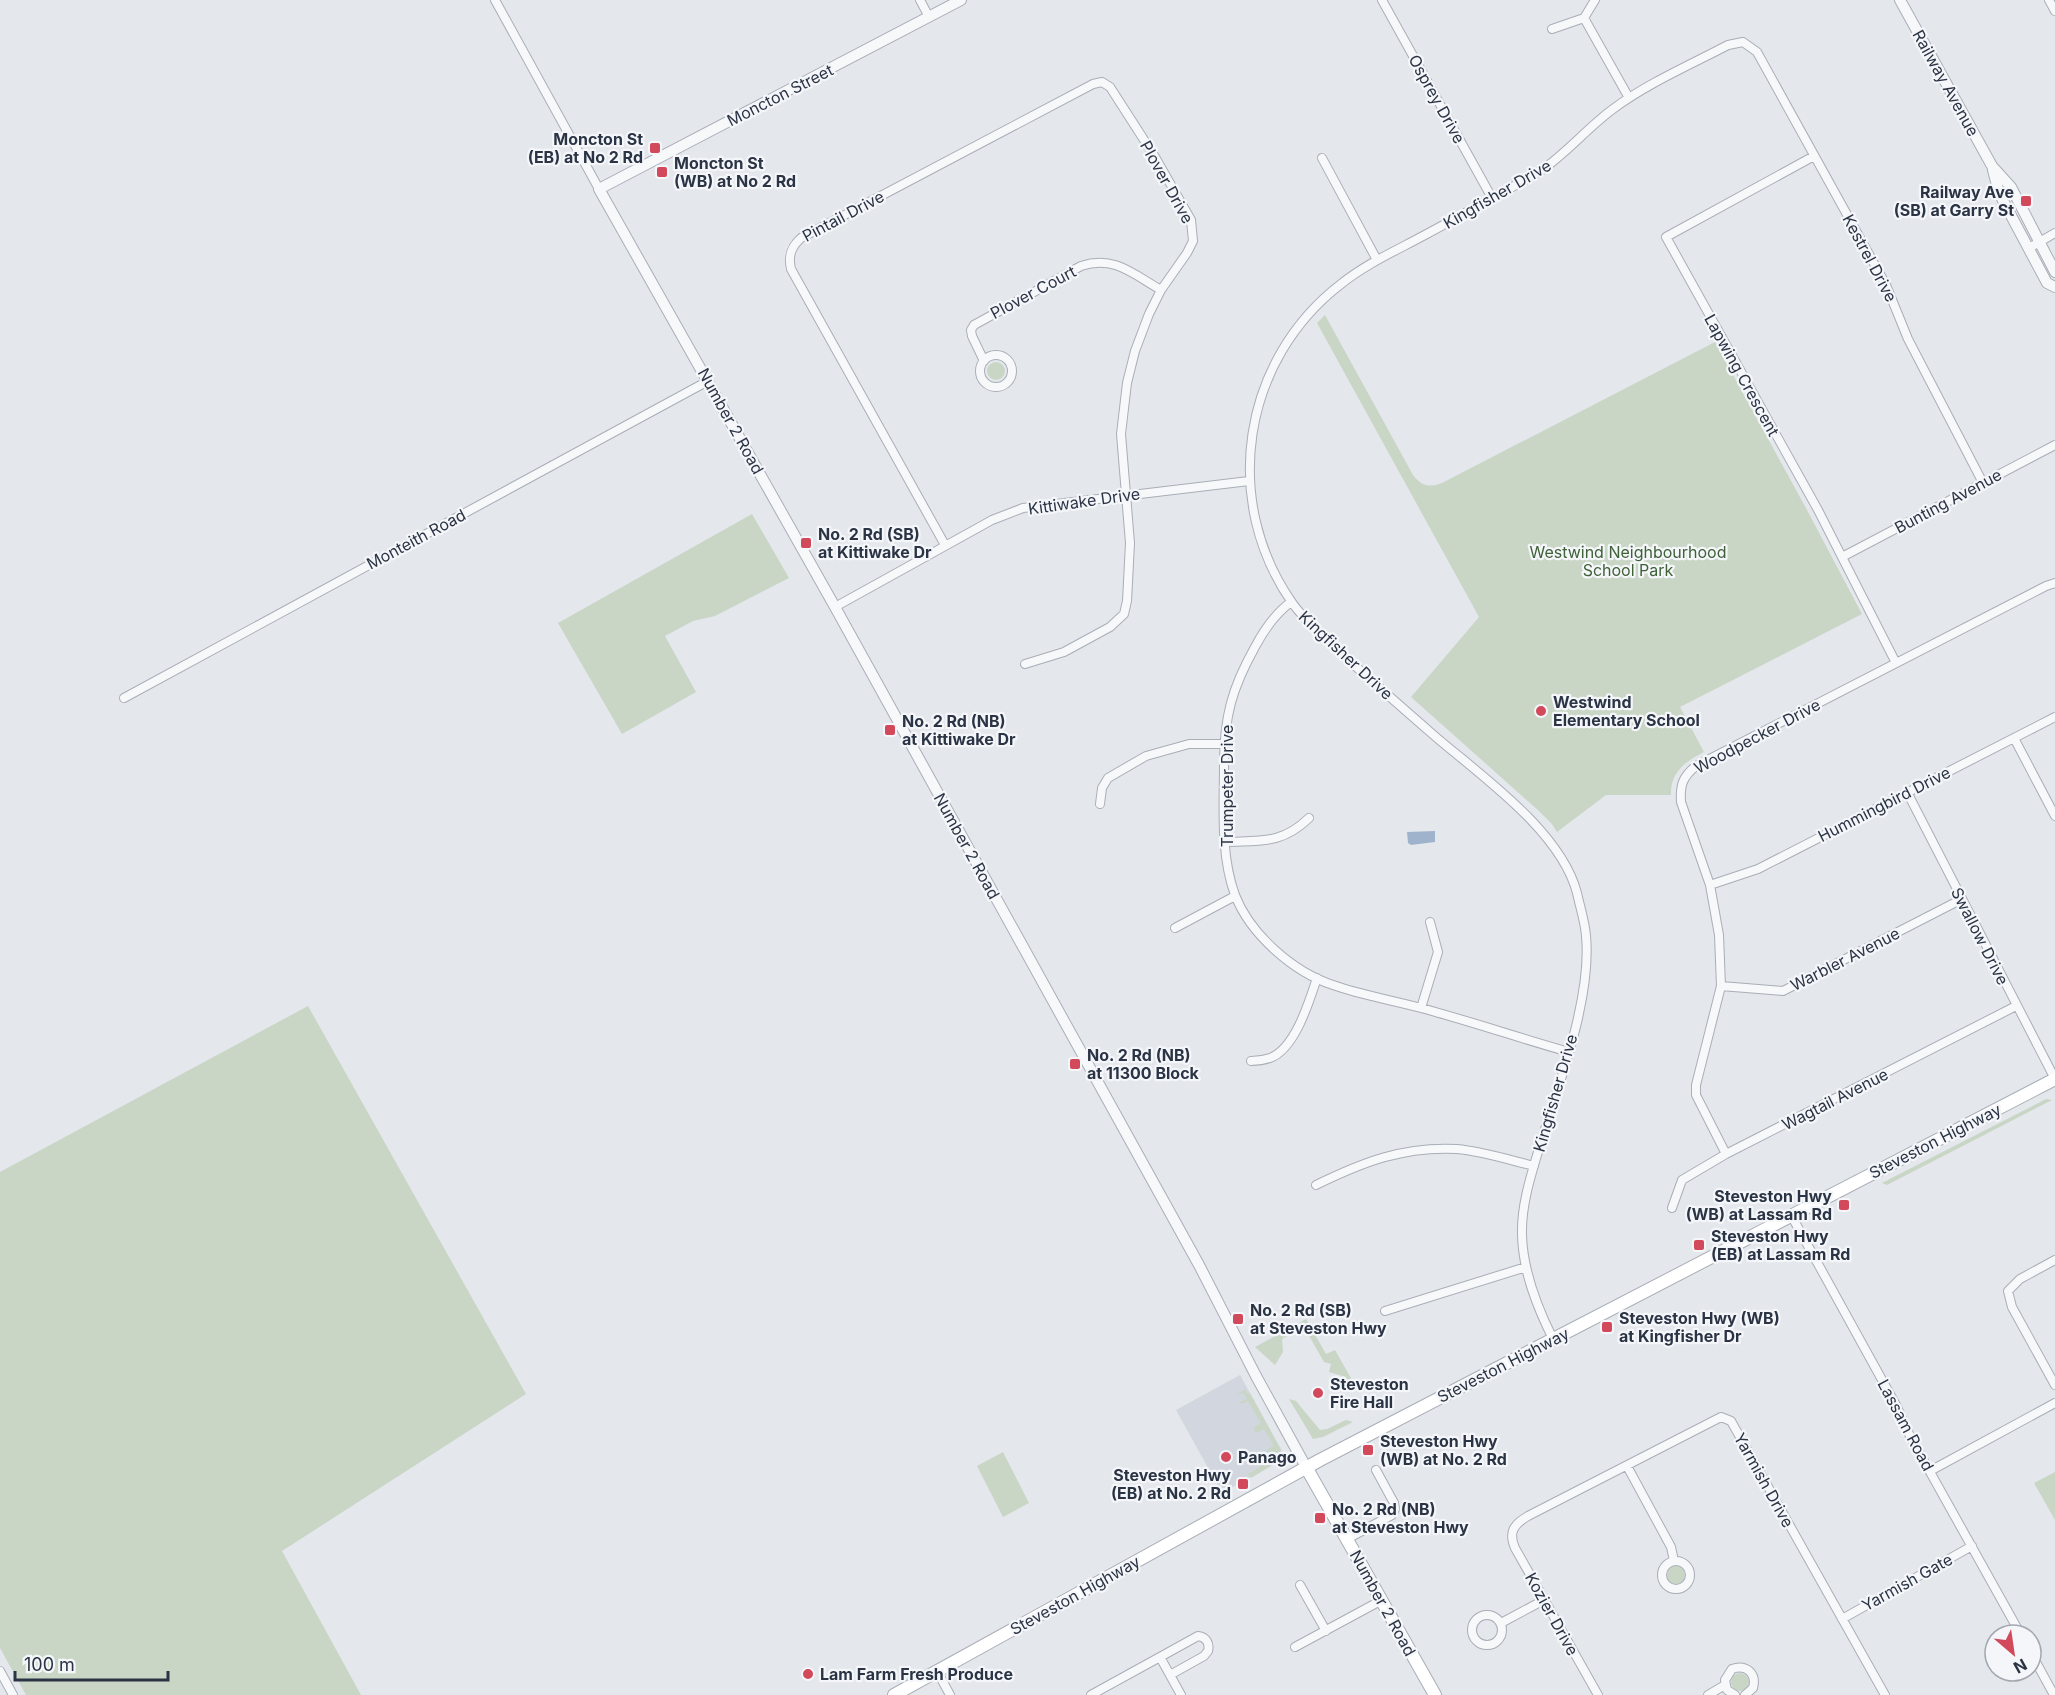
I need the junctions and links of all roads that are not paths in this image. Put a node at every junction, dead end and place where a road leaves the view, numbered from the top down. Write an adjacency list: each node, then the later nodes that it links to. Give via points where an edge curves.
1 (495, 0): 18 (street, Number 2 Road)
2 (920, 0): 9 (street)
3 (961, 0): 9 (street, Moncton Street)
4 (1382, 0): 19 (street, Osprey Drive)
5 (1595, 0): 10 (street)
6 (1900, 0): 17 (street, Railway Avenue)
7 (2049, 0): 8 (street)
8 (2055, 12)
9 (929, 17): 18 (street, Moncton Street)
10 (1584, 18): 11 (street); 14 (street)
11 (1552, 29)
12 (1743, 42): 14 (street, Kingfisher Drive, via 1728,45); 15 (street, Kestrel Drive, via 1757,52)
13 (1102, 82): 26 (street, Plover Drive, via 1116,96 1191,220 1193,241); 33 (street, Pintail Drive, via 801,238 790,252 791,269)
14 (1629, 98): 19 (street, Kingfisher Drive, via 1550,165)
15 (1814, 156): 31 (street, Kestrel Drive, via 1886,285 1911,345); 34 (street, Lapwing Crescent, via 1666,237)
16 (1322, 158): 23 (street)
17 (1992, 166): 21 (street, Railway Avenue, via 2011,188); 22 (street, Railway Avenue, via 2000,193)
18 (599, 189): 28 (street, Number 2 Road)
19 (1492, 198): 23 (street, Kingfisher Drive)
20 (2055, 233): 21 (street)
21 (2039, 242): 22 (street); 24 (street, Railway Avenue)
22 (2029, 248): 25 (street, Railway Avenue, via 2047,283)
23 (1377, 260): 30 (street, Kingfisher Drive, via 1316,306 1279,356 1263,387 1251,436)
24 (2055, 272)
25 (2055, 287)
26 (1161, 290): 27 (street, Plover Court, via 1107,261 1081,266 976,323 972,336); 32 (street, Plover Drive, via 1135,351 1127,383 1121,434)
27 (984, 361)
28 (708, 381): 37 (street, Number 2 Road); 40 (street, Monteith Road)
29 (2055, 445): 31 (street, Bunting Avenue)
30 (1249, 481): 32 (street, Kittiwake Drive); 36 (street, Kingfisher Drive, via 1264,548)
31 (1983, 483): 34 (street, Bunting Avenue)
32 (1125, 495): 33 (street, Kittiwake Drive, via 1023,508); 39 (street, Plover Drive, via 1130,543 1124,614 1110,627 1064,652)
33 (945, 545): 37 (street, Kittiwake Drive)
34 (1842, 557): 38 (street, Lapwing Crescent)
35 (2055, 583): 38 (street, Woodpecker Drive)
36 (1291, 602): 43 (street, Trumpeter Drive, via 1261,635 1238,678); 58 (street, Kingfisher Drive, via 1368,678 1527,816 1555,848 1576,889 1586,936 1585,985)
37 (835, 607): 73 (street, Number 2 Road, via 1199,1265)
38 (1896, 663): 49 (street, Woodpecker Drive, via 1696,766 1683,779 1681,802)
39 (1025, 664)
40 (124, 698)
41 (2055, 717): 42 (street, Hummingbird Drive)
42 (2014, 738): 44 (street, Hummingbird Drive); 46 (street)
43 (1224, 744): 45 (street, via 1189,744 1146,756 1108,778 1101,788); 48 (street, Trumpeter Drive)
44 (1907, 792): 49 (street, Hummingbird Drive, via 1758,869); 51 (street, Swallow Drive)
45 (1100, 804)
46 (2055, 816)
47 (1309, 818): 48 (street, via 1296,831 1276,840)
48 (1224, 842): 50 (street, Trumpeter Drive)
49 (1710, 885): 55 (street, Woodpecker Drive, via 1719,935)
50 (1235, 896): 53 (street); 54 (street, Trumpeter Drive, via 1266,942)
51 (1962, 899): 55 (street, Warbler Avenue, via 1783,991); 56 (street, Swallow Drive)
52 (1430, 922): 57 (street, via 1438,952)
53 (1174, 928)
54 (1317, 978): 57 (street, Trumpeter Drive); 59 (street, via 1302,1020 1286,1045 1269,1059)
55 (1721, 986): 61 (street, Woodpecker Drive, via 1696,1095)
56 (2016, 1006): 60 (street, Swallow Drive); 61 (street, Wagtail Avenue)
57 (1421, 1008): 58 (street, Trumpeter Drive)
58 (1569, 1052): 62 (street, Kingfisher Drive)
59 (1251, 1061)
60 (2055, 1079): 65 (main road, Steveston Highway)
61 (1726, 1154): 64 (street, Wagtail Avenue, via 1682,1180)
62 (1534, 1166): 63 (street, via 1459,1149 1417,1149 1354,1166); 67 (street, Kingfisher Drive, via 1523,1217)
63 (1316, 1185)
64 (1672, 1208)
65 (1791, 1215): 69 (main road, Steveston Highway); 75 (street, Lassam Road)
66 (2055, 1260): 70 (street, via 2006,1291)
67 (1526, 1267): 68 (street); 69 (street, Kingfisher Drive, via 1534,1298)
68 (1385, 1311)
69 (1553, 1339): 73 (main road, Steveston Highway)
70 (2055, 1386)
71 (2055, 1403): 75 (street)
72 (1627, 1466): 76 (street, Yarmish Drive, via 1527,1516); 79 (street, via 1671,1547); 83 (street, Yarmish Drive, via 1721,1417 1731,1421)
73 (1306, 1467): 77 (main road, Number 2 Road); 90 (main road, Steveston Highway)
74 (1376, 1470): 77 (street, via 1395,1509 1392,1515)
75 (1930, 1471): 78 (street, Lassam Road)
76 (1512, 1532): 82 (street, Kozier Drive, via 1513,1545)
77 (1347, 1539): 81 (main road, Number 2 Road)
78 (1972, 1546): 83 (street, Yarmish Gate); 85 (street, Lassam Road)
79 (1674, 1561)
80 (1300, 1585): 86 (street)
81 (1382, 1600): 86 (street); 99 (main road, Number 2 Road)
82 (1544, 1600): 84 (street); 100 (street, Kozier Drive)
83 (1842, 1619): 104 (street, Yarmish Drive)
84 (1501, 1623)
85 (2014, 1623)
86 (1326, 1631): 87 (street)
87 (1294, 1647)
88 (1160, 1657): 91 (street); 91 (street, via 1198,1636 1208,1643 1204,1656); 97 (street)
89 (0, 1671): 94 (street)
90 (937, 1671): 95 (main road, Steveston Highway); 96 (street)
91 (1170, 1675): 98 (street)
92 (2043, 1675): 105 (street)
93 (1725, 1685): 101 (street); 102 (street); 103 (street, via 1732,1669 1745,1668 1754,1683)
94 (13, 1695)
95 (894, 1695)
96 (950, 1695)
97 (1091, 1695)
98 (1181, 1695)
99 (1435, 1695)
100 (1598, 1695)
101 (1708, 1695)
102 (1735, 1695)
103 (1745, 1695)
104 (1885, 1695)
105 (2054, 1695)

